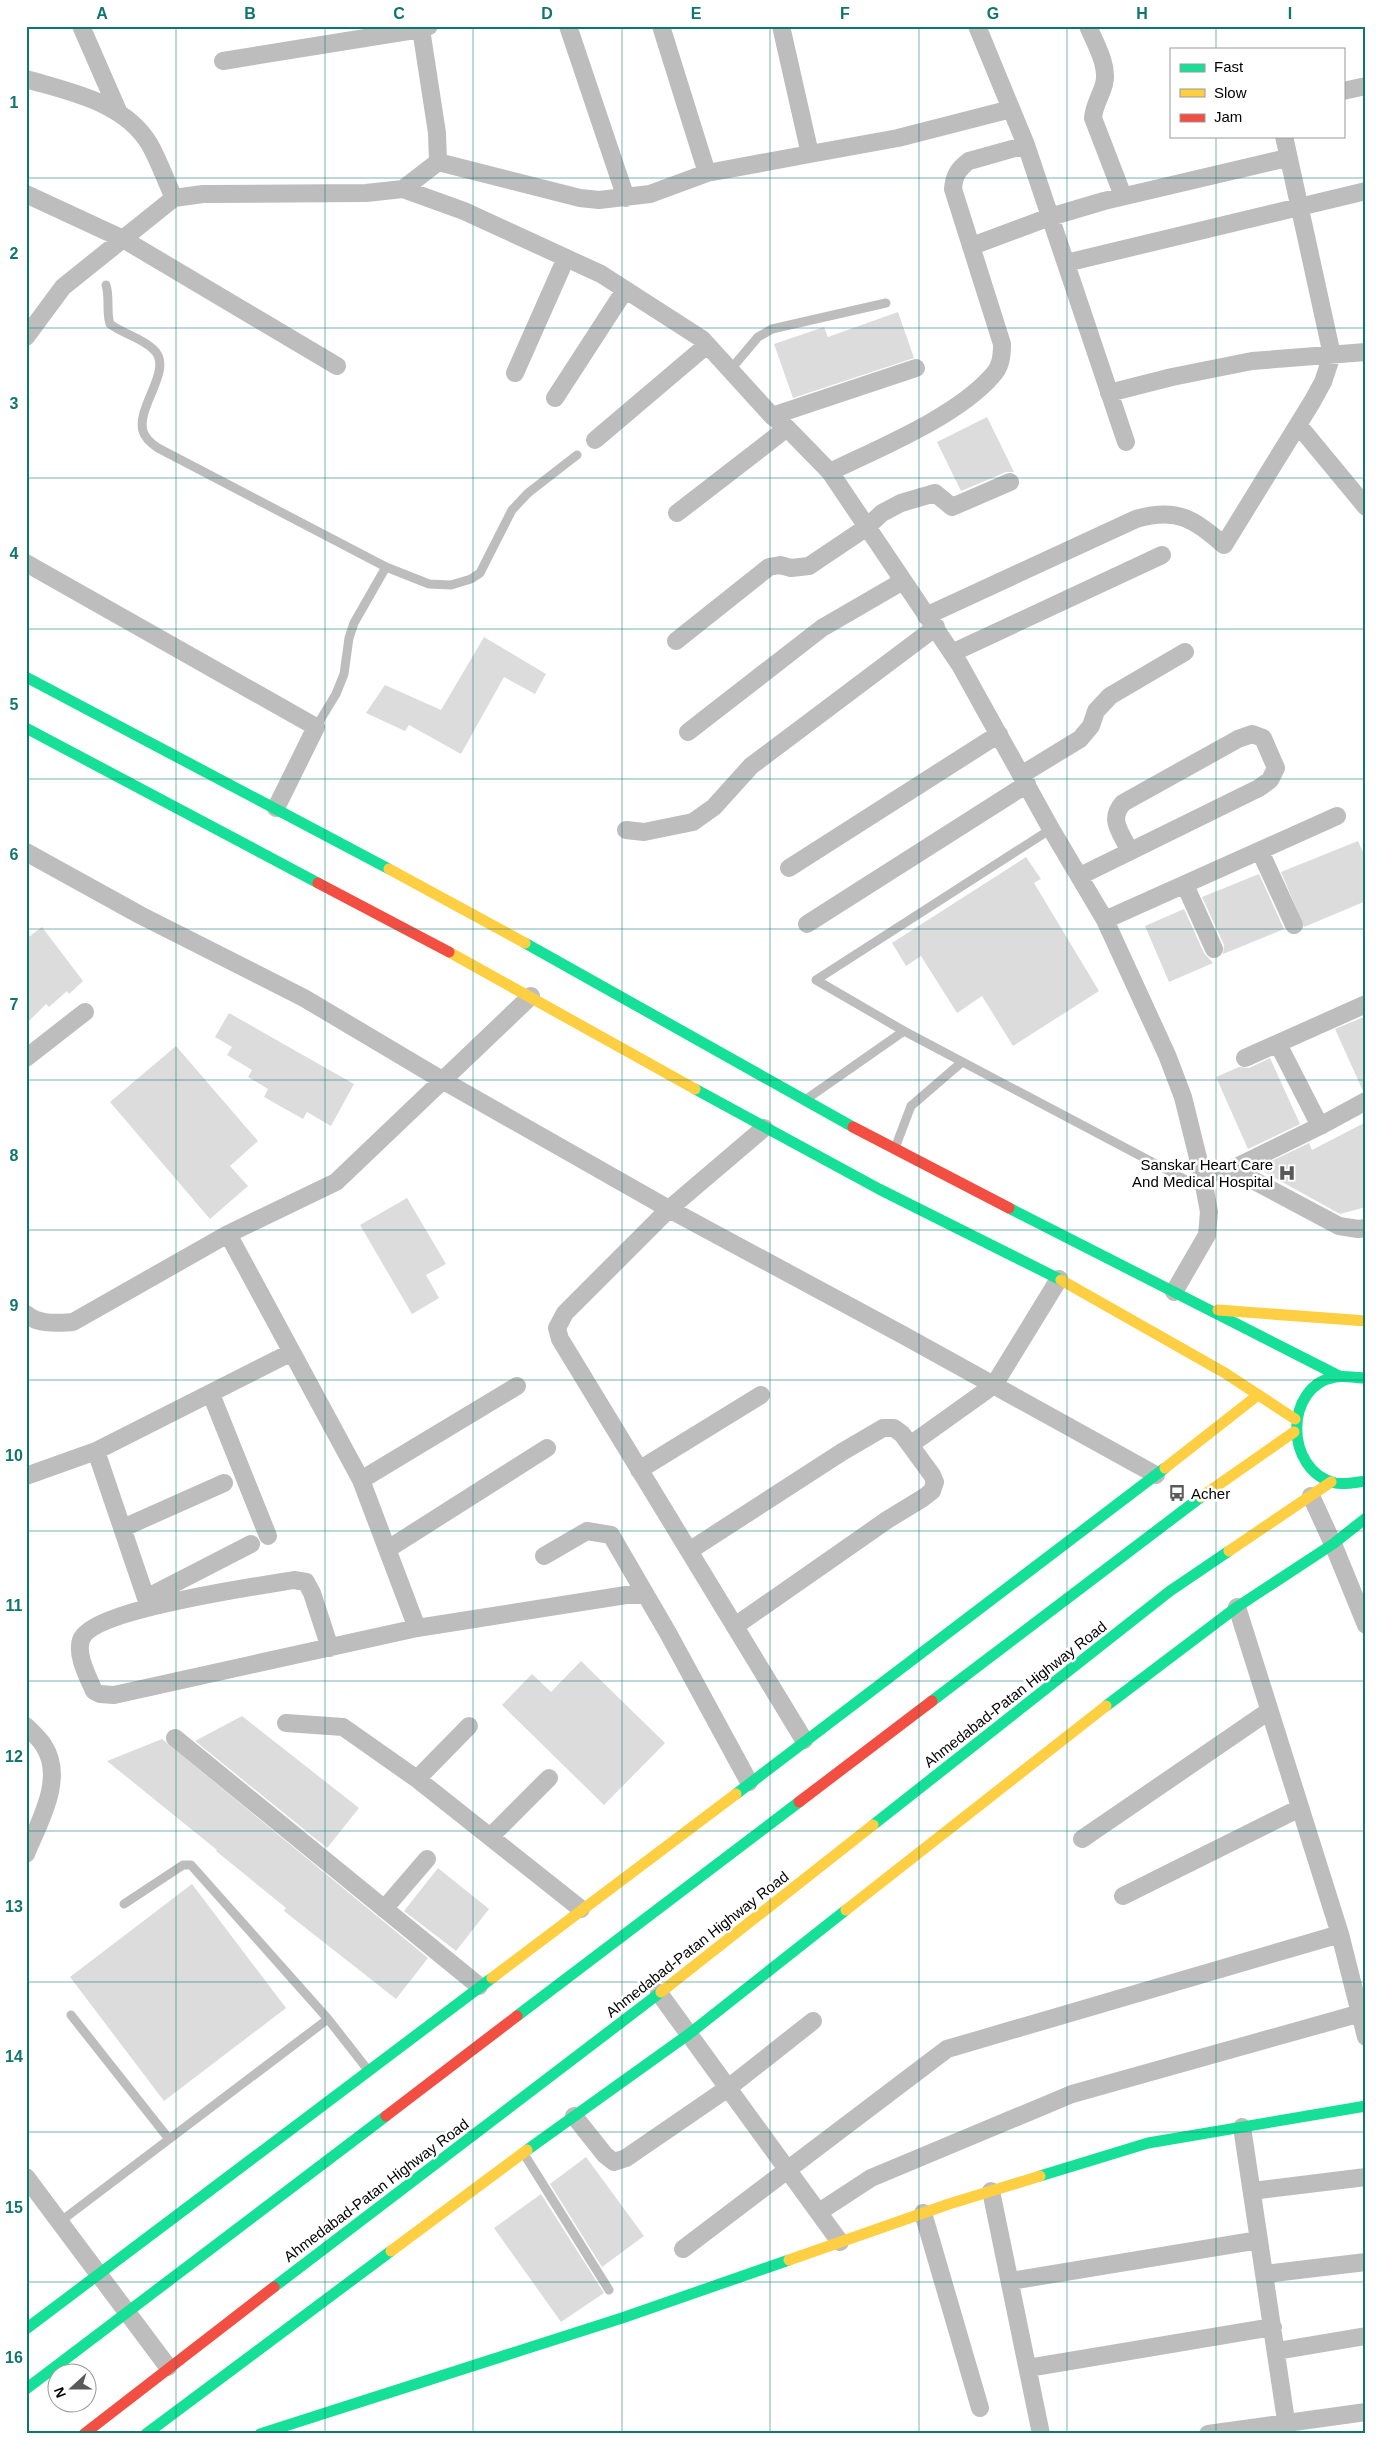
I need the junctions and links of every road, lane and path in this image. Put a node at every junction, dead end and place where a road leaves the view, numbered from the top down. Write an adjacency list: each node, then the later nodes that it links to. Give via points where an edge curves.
1 (81, 26): 13 (street)
2 (568, 26): 25 (street)
3 (661, 26): 19 (street)
4 (781, 26): 16 (street)
5 (977, 26): 12 (street)
6 (1088, 26): 23 (street, via 1106,74 1093,118)
7 (425, 28): 8 (street); 18 (street)
8 (223, 61)
9 (26, 79): 13 (street, via 95,100)
10 (1366, 86): 11 (street)
11 (1344, 91)
12 (1011, 109): 15 (street); 16 (street, via 898,138)
13 (119, 113): 24 (street, via 149,144)
14 (1284, 138): 17 (street)
15 (1026, 145): 27 (street); 29 (street, via 969,161 954,178 953,189)
16 (810, 154): 19 (street)
17 (1287, 158): 23 (street); 26 (street)
18 (438, 162): 20 (street); 25 (street, via 580,198)
19 (707, 173): 25 (street, via 650,194)
20 (403, 189): 24 (street, via 366,193 203,194); 30 (street, via 464,211)
21 (1366, 191): 26 (street)
22 (26, 194): 28 (street)
23 (1123, 196): 27 (street)
24 (174, 198): 28 (street)
25 (626, 198)
26 (1298, 208): 31 (street); 38 (street)
27 (1050, 217): 29 (street); 31 (street)
28 (123, 239): 35 (street, via 63,286); 39 (street)
29 (972, 246): 51 (street, via 1002,344 1002,360 993,376 965,400 925,426)
30 (566, 258): 33 (street, via 601,274); 42 (street)
31 (1066, 263): 43 (street)
32 (106, 285): 58 (lane, via 110,324 154,349 159,356 160,368 142,420 148,440)
33 (625, 290): 36 (street); 44 (street)
34 (886, 303): 41 (lane, via 772,329 758,336)
35 (26, 337)
36 (707, 345): 41 (street); 48 (street)
37 (1366, 352): 38 (street)
38 (1332, 355): 43 (street, via 1252,361); 46 (street, via 1323,382)
39 (337, 366)
40 (916, 368): 45 (street)
41 (731, 369): 45 (street)
42 (515, 373)
43 (1109, 393): 49 (street)
44 (555, 398)
45 (772, 416): 47 (street)
46 (1299, 426): 53 (street); 60 (street, via 1224,545 1196,522 1176,514 1156,513 1136,519)
47 (787, 428): 51 (street); 54 (street)
48 (596, 440)
49 (1126, 442)
50 (577, 454): 58 (lane, via 512,510 487,564 471,579 442,586)
51 (830, 472): 55 (street)
52 (1010, 482): 55 (street, via 952,507 935,493 914,498 882,514)
53 (1366, 507)
54 (677, 513)
55 (867, 527): 59 (street); 61 (street, via 809,566 769,567)
56 (1162, 555): 63 (street)
57 (26, 564): 65 (street)
58 (386, 567): 65 (lane, via 354,623 344,674)
59 (903, 581): 60 (street); 67 (street, via 822,628)
60 (931, 621): 63 (street); 73 (street, via 752,766 714,807 693,822 644,832)
61 (676, 641)
62 (1185, 652): 69 (street, via 1110,696 1096,711 1091,726 1080,739)
63 (952, 653): 68 (street)
64 (26, 677): 70 (main road)
65 (316, 726): 70 (street)
66 (26, 728): 84 (main road)
67 (688, 732)
68 (998, 734): 69 (street); 77 (street)
69 (1024, 780): 72 (street); 81 (street)
70 (276, 808): 93 (main road)
71 (1337, 816): 75 (street)
72 (1051, 829): 78 (street); 87 (lane, via 816,980)
73 (626, 830)
74 (1129, 850): 74 (street, via 1115,821 1116,811 1123,803 1238,739 1252,734 1263,738 1276,768 1270,780); 78 (street)
75 (1260, 851): 79 (street); 82 (street)
76 (26, 852): 92 (street, via 140,915 304,998)
77 (789, 868)
78 (1080, 876): 80 (street)
79 (1185, 884): 80 (street); 83 (street)
80 (1105, 920): 99 (street, via 1167,1055 1183,1098)
81 (807, 924)
82 (1294, 925)
83 (1214, 949)
84 (531, 996): 92 (street); 96 (main road)
85 (1366, 1004): 88 (street)
86 (85, 1012): 89 (street)
87 (904, 1031): 91 (lane); 93 (lane)
88 (1278, 1044): 90 (street); 95 (street)
89 (26, 1058)
90 (1245, 1058)
91 (962, 1062): 97 (lane, via 912,1106); 99 (lane)
92 (442, 1080): 100 (street); 102 (street, via 336,1182)
93 (805, 1100): 97 (main road)
94 (1366, 1101): 95 (street)
95 (1320, 1126): 98 (street)
96 (764, 1128): 100 (street); 103 (main road)
97 (892, 1154): 104 (main road)
98 (1232, 1169): 99 (street); 101 (street, via 1339,1226)
99 (1204, 1182): 104 (street, via 1209,1212 1207,1236)
100 (669, 1209): 111 (street); 121 (street, via 566,1313 557,1328 560,1339)
101 (1366, 1228)
102 (228, 1234): 106 (street, via 73,1322 52,1324); 108 (street)
103 (1059, 1279): 111 (street); 115 (main road)
104 (1174, 1292): 105 (main road)
105 (1204, 1308): 107 (main road); 109 (main road)
106 (26, 1314)
107 (1365, 1320)
108 (290, 1352): 113 (street); 124 (street)
109 (1339, 1376): 110 (main road); 116 (main road, via 1315,1386 1299,1406)
110 (1366, 1378)
111 (994, 1385): 118 (street); 122 (street)
112 (517, 1386): 124 (street)
113 (211, 1394): 120 (street); 131 (street)
114 (761, 1395): 121 (street)
115 (1258, 1395): 116 (main road); 122 (main road)
116 (1295, 1419): 117 (main road)
117 (1294, 1432): 126 (main road, via 1301,1457 1319,1476); 194 (main road, via 1203,1495)
118 (910, 1445): 135 (street, via 894,1428 883,1428); 141 (street, via 932,1475 935,1482 932,1490)
119 (547, 1448): 134 (street)
120 (96, 1451): 123 (street); 130 (street)
121 (639, 1470): 135 (street)
122 (1156, 1475): 149 (main road)
123 (26, 1476)
124 (360, 1480): 134 (street)
125 (1366, 1481): 126 (main road)
126 (1331, 1482): 128 (main road, Ahmedabad-Patan Highway Road)
127 (224, 1483): 130 (street)
128 (1311, 1496): 133 (street); 164 (main road, Ahmedabad-Patan Highway Road, via 1170,1590)
129 (1366, 1518): 133 (main road)
130 (122, 1528): 138 (street)
131 (268, 1536)
132 (251, 1544): 138 (street)
133 (1333, 1544): 139 (main road); 140 (street)
134 (388, 1549): 142 (street)
135 (689, 1551): 141 (street)
136 (544, 1556): 137 (street, via 587,1531 611,1535)
137 (646, 1595): 142 (street); 152 (street)
138 (148, 1603): 143 (street, via 294,1580 306,1582); 143 (street, via 89,1630 81,1640 81,1655 94,1691 114,1696)
139 (1237, 1607): 144 (street); 169 (main road, via 964,1815)
140 (1366, 1624)
141 (734, 1626): 149 (street)
142 (417, 1628): 143 (street)
143 (330, 1648)
144 (1269, 1711): 153 (street); 155 (street)
145 (286, 1723): 151 (street, via 343,1726)
146 (26, 1726): 156 (street, via 45,1747 53,1777 46,1805)
147 (469, 1726): 151 (street)
148 (175, 1738): 160 (street)
149 (804, 1740): 152 (main road)
150 (549, 1778): 154 (street)
151 (417, 1779): 154 (street)
152 (749, 1782): 161 (main road)
153 (1300, 1808): 158 (street); 162 (street)
154 (491, 1836): 161 (street)
155 (1082, 1839)
156 (26, 1854)
157 (427, 1859): 160 (street)
158 (1123, 1896)
159 (124, 1904): 167 (lane, via 183,1864 191,1865)
160 (384, 1909): 163 (street)
161 (581, 1909): 163 (main road)
162 (1340, 1934): 165 (street); 178 (street, via 947,2049)
163 (479, 1986): 171 (main road)
164 (659, 1993): 169 (street); 199 (main road, Ahmedabad-Patan Highway Road)
165 (1361, 2012): 170 (street); 183 (street, via 1072,2094 879,2174)
166 (71, 2014): 176 (lane)
167 (328, 2019): 171 (lane); 176 (lane)
168 (814, 2021): 172 (street)
169 (689, 2034): 172 (street); 174 (main road)
170 (1366, 2037)
171 (368, 2070): 190 (main road)
172 (728, 2088): 174 (street, via 626,2158 614,2162); 178 (street)
173 (1366, 2106): 175 (main road)
174 (574, 2116): 177 (main road)
175 (1242, 2127): 181 (main road, via 1148,2143); 182 (street)
176 (169, 2139): 185 (lane)
177 (522, 2153): 193 (lane); 208 (main road)
178 (787, 2170): 183 (street); 188 (street)
179 (26, 2177): 185 (street)
180 (1366, 2177): 182 (street)
181 (991, 2191): 184 (main road); 192 (street)
182 (1252, 2191): 186 (street)
183 (819, 2212): 187 (street)
184 (923, 2213): 187 (main road); 202 (street)
185 (61, 2221): 190 (street)
186 (1260, 2240): 191 (street); 192 (street)
187 (840, 2242): 206 (main road, via 622,2318)
188 (682, 2249)
189 (1366, 2262): 191 (street)
190 (99, 2274): 194 (street); 196 (main road)
191 (1265, 2274): 195 (street)
192 (1011, 2281): 200 (street)
193 (609, 2290)
194 (127, 2313): 199 (street); 201 (main road)
195 (1273, 2327): 198 (street); 200 (street)
196 (26, 2329)
197 (1366, 2336): 198 (street)
198 (1277, 2351): 204 (street)
199 (168, 2367): 205 (main road, Ahmedabad-Patan Highway Road)
200 (1028, 2368): 209 (street)
201 (26, 2389)
202 (980, 2408)
203 (1366, 2412): 204 (street)
204 (1288, 2428): 210 (street)
205 (98, 2430): 207 (main road, Ahmedabad-Patan Highway Road)
206 (268, 2433)
207 (84, 2434)
208 (146, 2434)
209 (1042, 2434)
210 (1208, 2434)

